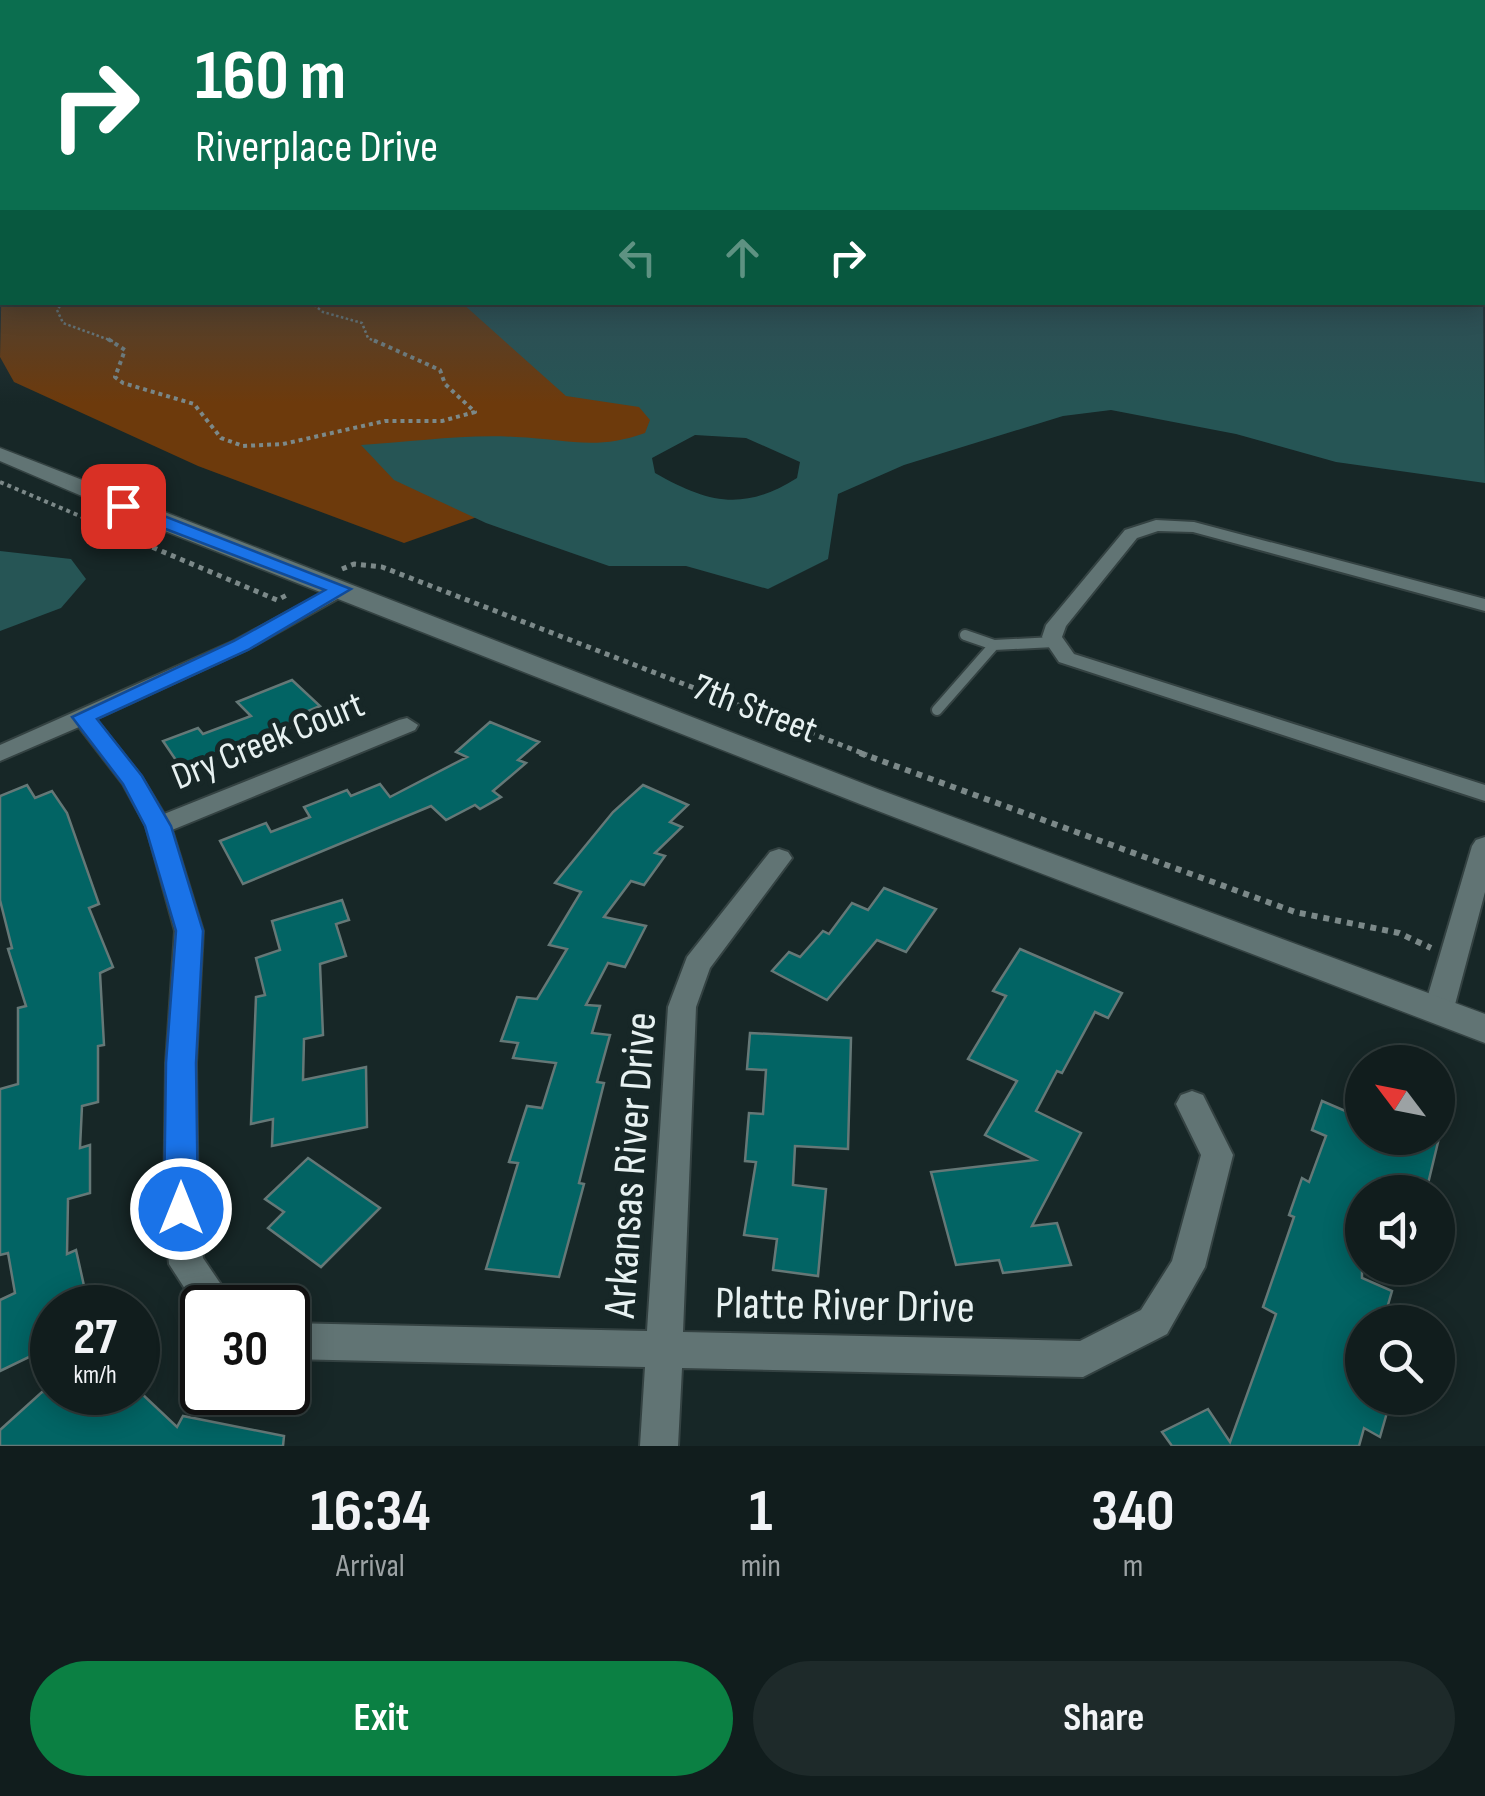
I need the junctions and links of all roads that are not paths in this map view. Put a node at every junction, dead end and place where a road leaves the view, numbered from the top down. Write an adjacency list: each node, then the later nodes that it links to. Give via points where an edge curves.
1 (0, 454): 2 (street, 7th Street)
2 (329, 584): 8 (street, via 241,645); 15 (street, 7th Street)
3 (1485, 604): 5 (street, via 1194,527 1156,524 1131,534 1056,625)
4 (965, 635): 6 (lane)
5 (1054, 642): 6 (lane); 11 (street, via 1081,665)
6 (994, 645): 7 (lane)
7 (937, 710)
8 (84, 717): 10 (street); 12 (street)
9 (407, 725): 12 (street, Dry Creek Court)
10 (0, 754)
11 (1485, 793)
12 (158, 826): 18 (street, via 190,931 181,1209 186,1264)
13 (1485, 846): 15 (street)
14 (778, 858): 20 (street, Arkansas River Drive, via 697,964 682,1008)
15 (1438, 1012): 16 (street, 7th Street)
16 (1485, 1029)
17 (1192, 1104): 20 (street, Platte River Drive, via 1217,1154 1188,1267 1154,1322 1083,1359)
18 (202, 1285)
19 (310, 1342): 20 (street, Platte River Drive)
20 (665, 1350): 21 (street, Arkansas River Drive)
21 (659, 1446)

